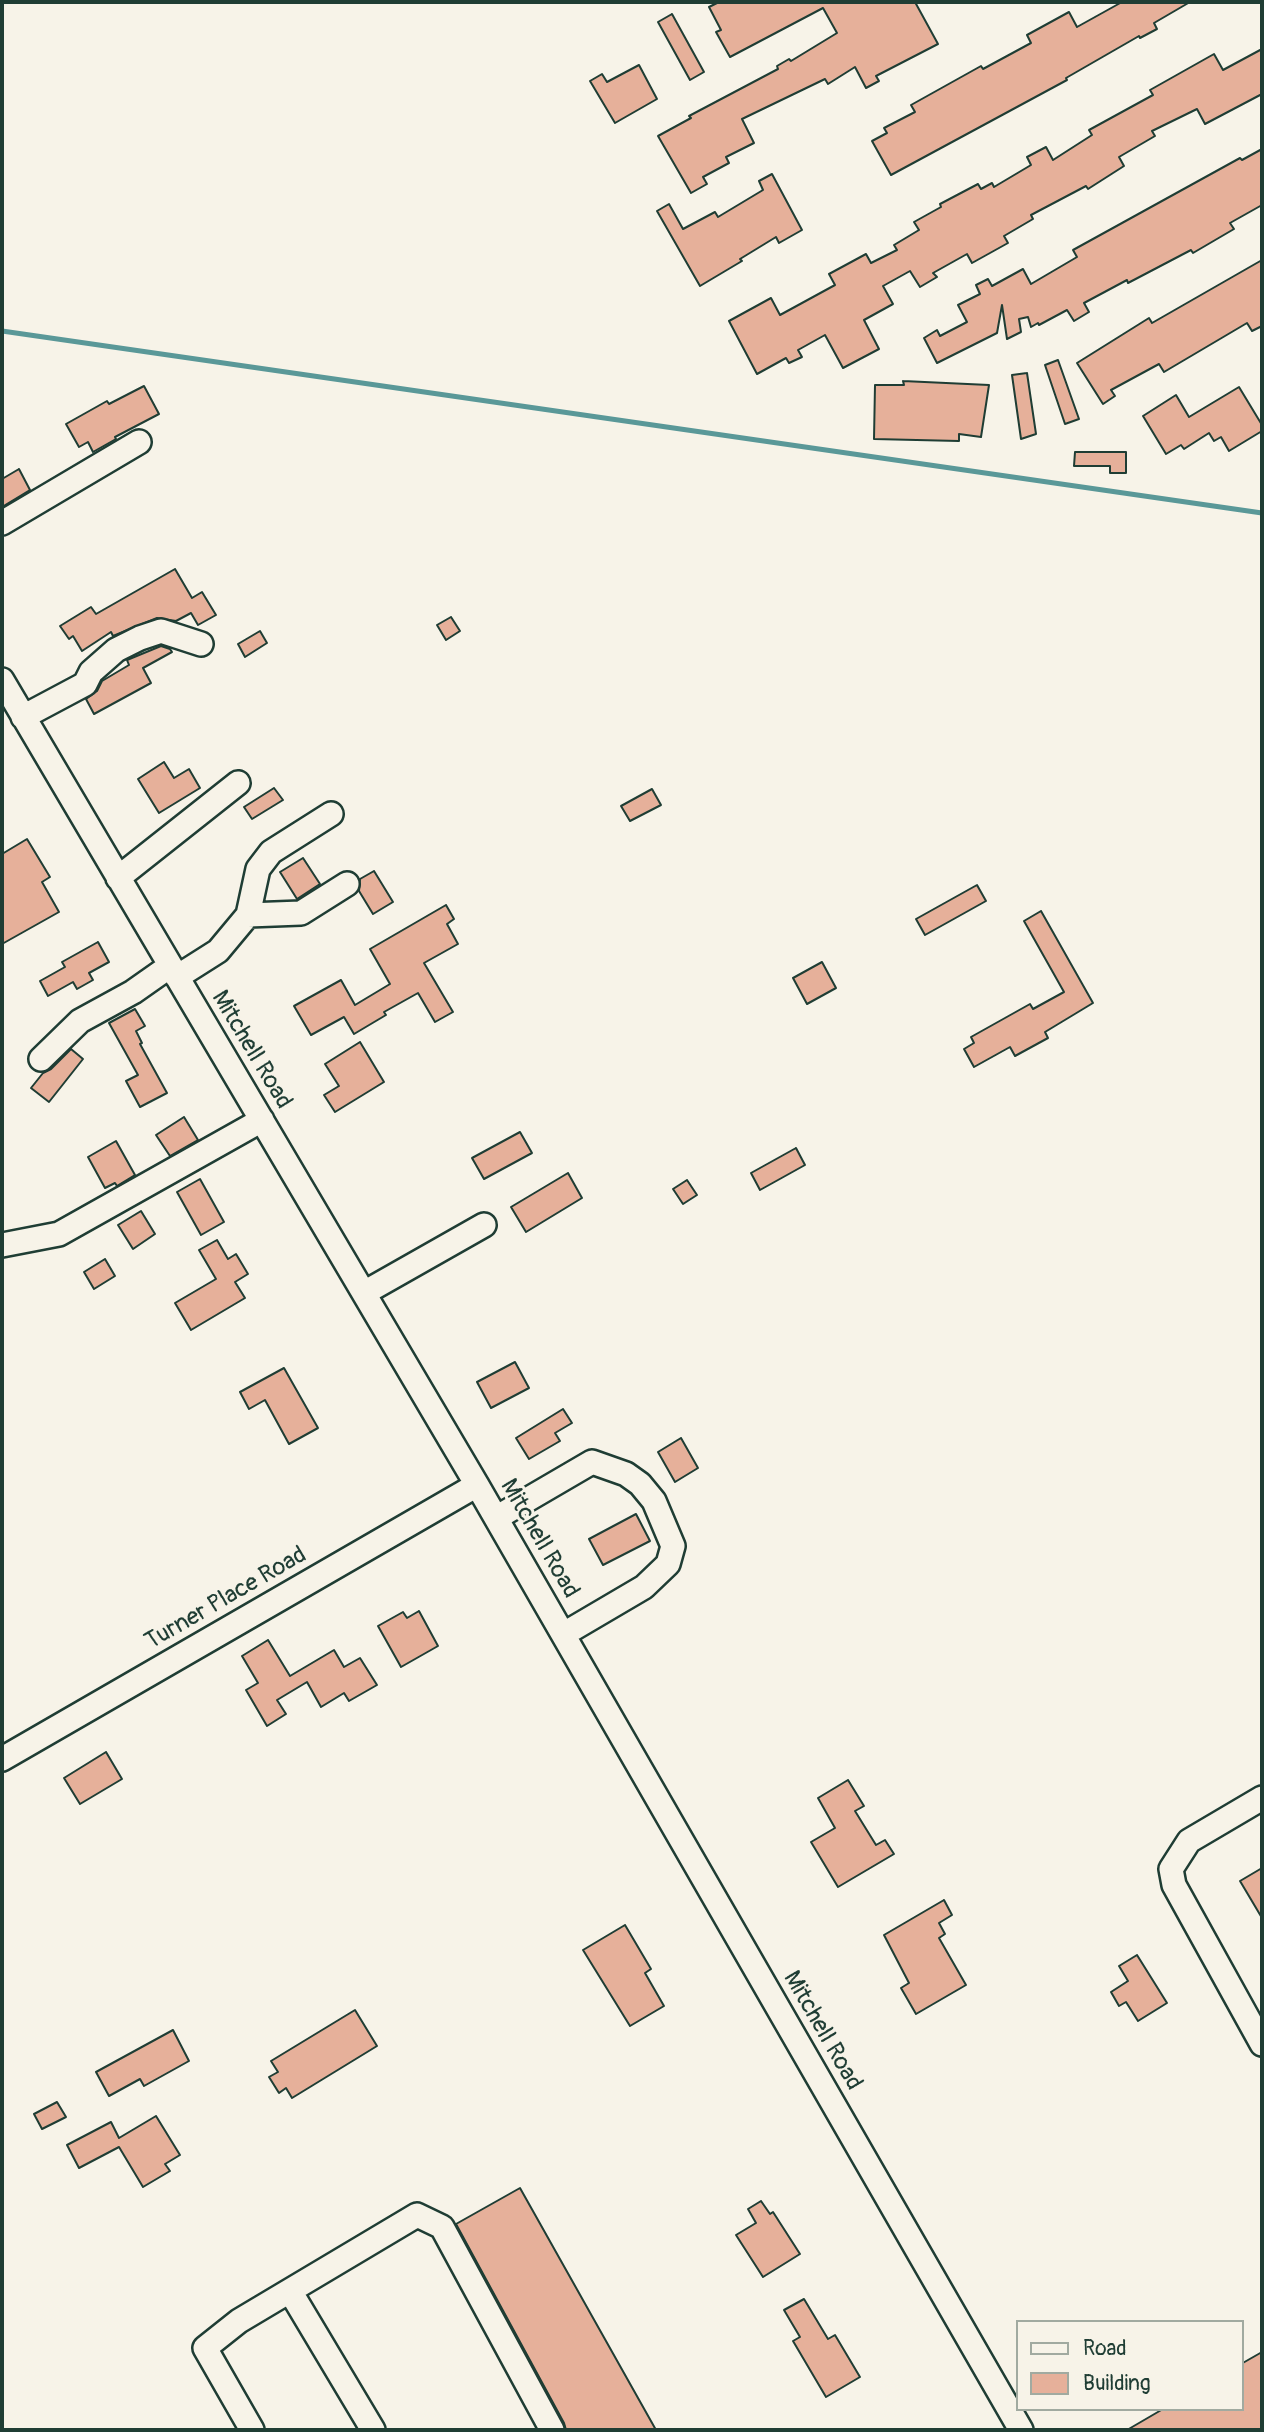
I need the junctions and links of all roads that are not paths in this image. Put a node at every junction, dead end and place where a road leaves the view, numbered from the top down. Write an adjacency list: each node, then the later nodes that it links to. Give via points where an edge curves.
1 (139, 442): 2 (street)
2 (2, 523)
3 (201, 644): 5 (street, via 161,631 140,638 116,650 91,671 85,684)
4 (2, 680): 5 (street, Mitchell Road)
5 (23, 717): 8 (street, Mitchell Road)
6 (238, 783): 8 (street)
7 (331, 814): 10 (street, via 271,852 258,869)
8 (118, 878): 11 (street, Mitchell Road)
9 (347, 884): 10 (street, via 301,914)
10 (248, 915): 11 (street, via 218,951)
11 (174, 971): 12 (street, via 80,1021); 13 (street, Mitchell Road)
12 (41, 1059)
13 (262, 1120): 15 (street, via 59,1234); 16 (street, Mitchell Road)
14 (484, 1225): 16 (street)
15 (2, 1245)
16 (364, 1293): 17 (street, Mitchell Road)
17 (477, 1485): 18 (street, Mitchell Road); 20 (street, Turner Place Road)
18 (496, 1518): 19 (street, Mitchell Road); 19 (street, via 592,1462 626,1474 654,1501 673,1546 668,1564 644,1587)
19 (564, 1634): 27 (street, Mitchell Road)
20 (2, 1759)
21 (1262, 1798): 22 (street, via 1189,1841 1171,1869 1174,1885)
22 (1262, 2044)
23 (290, 2291): 24 (street, via 205,2348); 25 (street); 26 (street, via 410,2218 430,2219 442,2227)
24 (253, 2430)
25 (373, 2430)
26 (552, 2430)
27 (1021, 2430)

